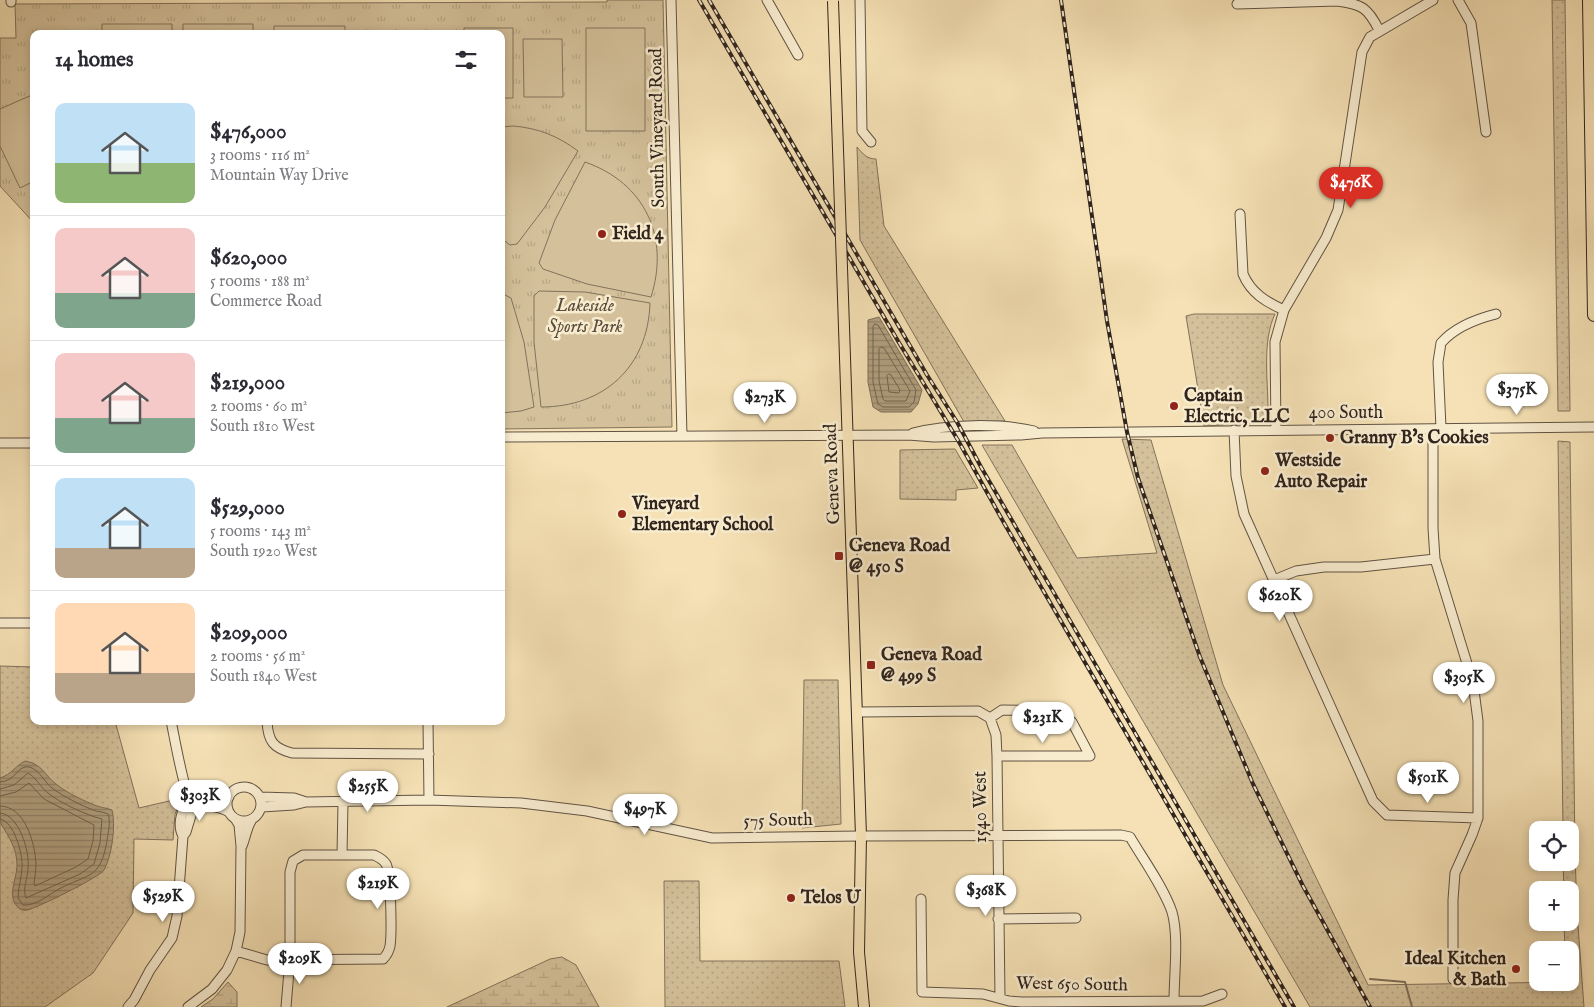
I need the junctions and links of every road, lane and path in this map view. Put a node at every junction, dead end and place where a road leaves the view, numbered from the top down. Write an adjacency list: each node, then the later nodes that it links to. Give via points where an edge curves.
1 (671, 0): 24 (street, South Vineyard Road)
2 (767, 0): 11 (street)
3 (833, 0): 23 (main road, Geneva Road, bridge)
4 (860, 0): 14 (street, via 862,131)
5 (1433, 0): 10 (street)
6 (1458, 0): 13 (street, via 1471,23)
7 (1581, 0): 12 (highway)
8 (1589, 0): 12 (highway)
9 (1237, 4): 10 (street, via 1351,3 1365,9)
10 (1379, 30): 16 (street, via 1370,37 1362,52 1338,210 1326,238)
11 (798, 55)
12 (1591, 67): 18 (highway)
13 (1486, 132)
14 (871, 142)
15 (1240, 214): 16 (street, via 1243,274 1247,283 1261,298)
16 (1284, 310): 22 (street, via 1275,342)
17 (1496, 314): 20 (street, via 1479,318 1456,330 1441,343)
18 (1594, 315)
19 (1594, 427): 20 (street, 400 South)
20 (1437, 429): 22 (street, 400 South); 28 (street)
21 (1234, 430): 22 (street, 400 South); 23 (street, 400 South, via 934,437); 29 (street, via 1236,476 1244,514)
22 (1276, 430)
23 (848, 435): 24 (street, 400 South); 32 (main road, Geneva Road)
24 (682, 436): 25 (street, 400 South)
25 (505, 437)
26 (0, 443): 27 (street)
27 (30, 443)
28 (1435, 559): 29 (street, via 1324,567 1296,571); 47 (street, via 1473,683 1478,721)
29 (1274, 580): 47 (street, via 1373,801 1387,815)
30 (0, 623): 31 (street)
31 (30, 623)
32 (858, 712): 33 (street, via 978,711); 50 (main road, Geneva Road)
33 (990, 718): 38 (street, 1540 West, via 996,735); 38 (street, via 1002,710 1060,711 1072,722 1090,756)
34 (172, 725): 44 (street, via 185,788)
35 (267, 725): 37 (street, via 269,738 278,750 292,753)
36 (428, 725): 37 (street)
37 (428, 754): 41 (street)
38 (997, 756): 51 (street, 1540 West)
39 (229, 797): 40 (street, via 242,787 254,790); 44 (street); 46 (street)
40 (260, 797): 42 (street, via 294,798); 45 (street)
41 (429, 800): 43 (street, 575 South); 50 (street, 575 South, via 520,803 587,811 712,838)
42 (306, 802): 43 (street, 575 South); 45 (street)
43 (342, 802): 53 (street)
44 (195, 803): 46 (street); 64 (street, via 186,806 182,814 177,916 172,938)
45 (262, 807): 49 (street)
46 (229, 812): 48 (street)
47 (1478, 818): 59 (street, via 1455,873)
48 (236, 820): 49 (street); 52 (street)
49 (251, 821): 52 (street)
50 (861, 836): 51 (street, 575 South); 67 (main road, Geneva Road, via 859,952)
51 (997, 836): 56 (street, 1540 West); 62 (street, 575 South, via 1130,837 1172,912 1175,928)
52 (241, 846): 57 (street, via 240,932)
53 (342, 854): 58 (street, via 303,855 293,861 290,872); 58 (street, via 374,855 387,866 389,952 383,959)
54 (921, 899): 61 (street, West 650 South, via 922,992 983,994)
55 (1076, 918): 56 (street)
56 (998, 919): 61 (street, 1540 West)
57 (236, 951): 58 (street, via 267,960); 65 (street, via 227,970 212,989)
58 (290, 959): 66 (street)
59 (1453, 979)
60 (1222, 994): 62 (street, West 650 South, via 1204,1001)
61 (1000, 998): 63 (street, West 650 South, via 1021,1002)
62 (1174, 1001): 63 (street, West 650 South)
63 (1122, 1004)
64 (128, 1007)
65 (188, 1007)
66 (286, 1007)
67 (864, 1007)

